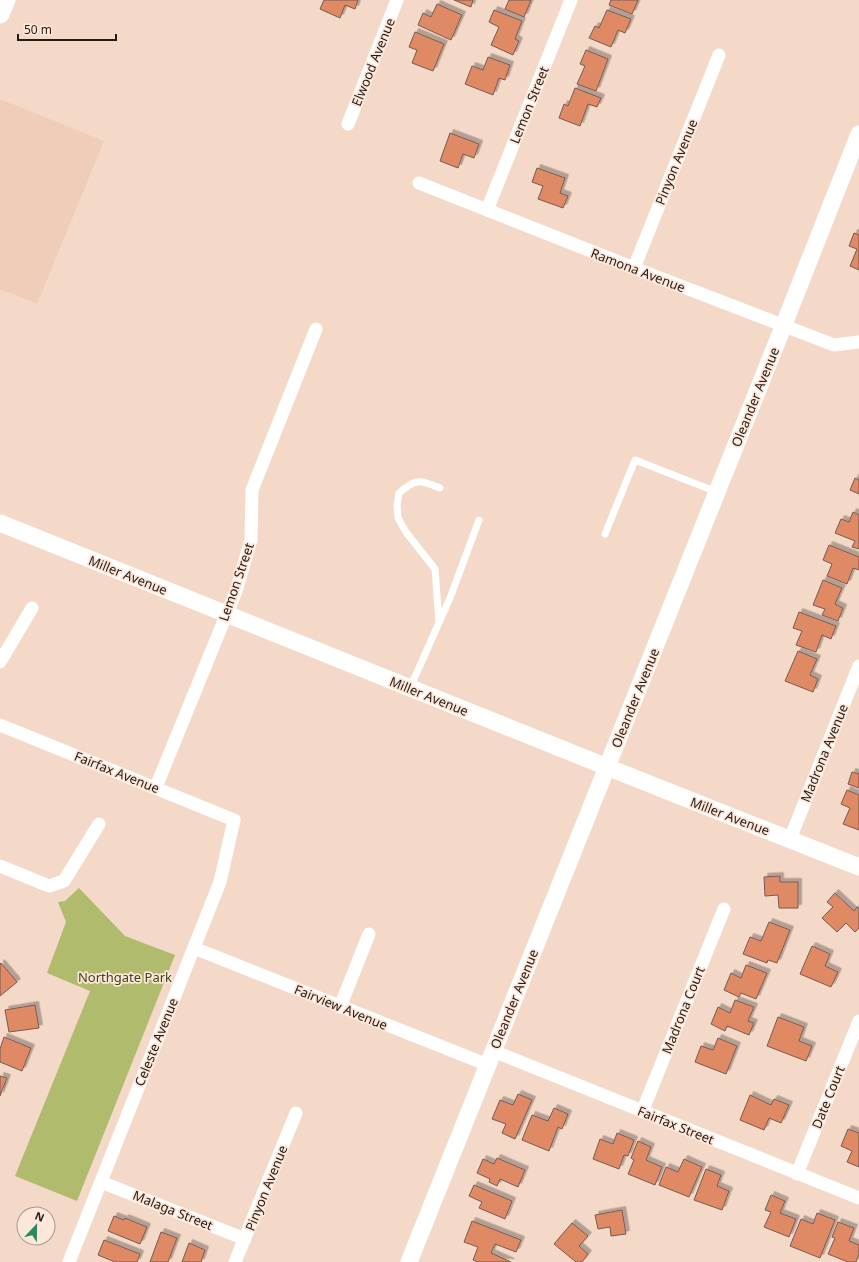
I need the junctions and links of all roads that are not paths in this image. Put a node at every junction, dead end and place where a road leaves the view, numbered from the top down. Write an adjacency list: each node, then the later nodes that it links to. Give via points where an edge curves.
1 (6, 0): 4 (main road)
2 (397, 0): 6 (street, Elwood Avenue)
3 (571, 0): 9 (street, Lemon Street)
4 (0, 14)
5 (719, 55): 10 (street, Pinyon Avenue)
6 (348, 124)
7 (859, 134): 11 (street, Oleander Avenue)
8 (419, 183): 9 (street, Ramona Avenue)
9 (488, 210): 10 (street, Ramona Avenue)
10 (634, 268): 11 (street, Ramona Avenue)
11 (783, 327): 13 (street, Ramona Avenue, via 834,345); 15 (street, Oleander Avenue)
12 (316, 329): 20 (street, Lemon Street, via 252,490 251,540)
13 (859, 342)
14 (440, 488): 21 (lane, via 416,481 408,484 398,493 397,505 398,518 406,532 435,569)
15 (717, 492): 18 (lane, via 635,460); 26 (street, Oleander Avenue)
16 (479, 520): 21 (lane)
17 (0, 522): 20 (street, Miller Avenue)
18 (605, 534)
19 (32, 608): 22 (street)
20 (226, 615): 24 (street, Miller Avenue); 27 (street, Lemon Street)
21 (439, 622): 24 (lane)
22 (0, 662)
23 (859, 666): 30 (street, Madrona Avenue)
24 (410, 688): 26 (street, Miller Avenue)
25 (0, 725): 27 (street, Fairfax Avenue)
26 (607, 767): 30 (street, Miller Avenue); 38 (street, Oleander Avenue)
27 (156, 787): 28 (street, Fairfax Avenue)
28 (234, 820): 35 (street, Celeste Avenue, via 220,882)
29 (99, 824): 31 (street, via 64,881 49,886)
30 (790, 839): 32 (street, Miller Avenue)
31 (0, 866)
32 (859, 867)
33 (724, 909): 39 (street, Madrona Court)
34 (369, 934): 36 (street)
35 (194, 948): 36 (street, Fairview Avenue); 42 (street, Celeste Avenue)
36 (340, 1007): 38 (street, Fairview Avenue)
37 (859, 1021): 41 (street, Date Court)
38 (491, 1058): 39 (street, Fairfax Street); 47 (street, Oleander Avenue)
39 (642, 1112): 41 (street, Fairfax Street)
40 (296, 1114): 44 (street, Pinyon Avenue)
41 (797, 1174): 43 (street, Fairfax Street)
42 (100, 1182): 44 (street, Malaga Street); 45 (street, Celeste Avenue)
43 (859, 1198)
44 (244, 1239): 46 (street, Pinyon Avenue)
45 (69, 1262)
46 (235, 1262)
47 (409, 1262)

